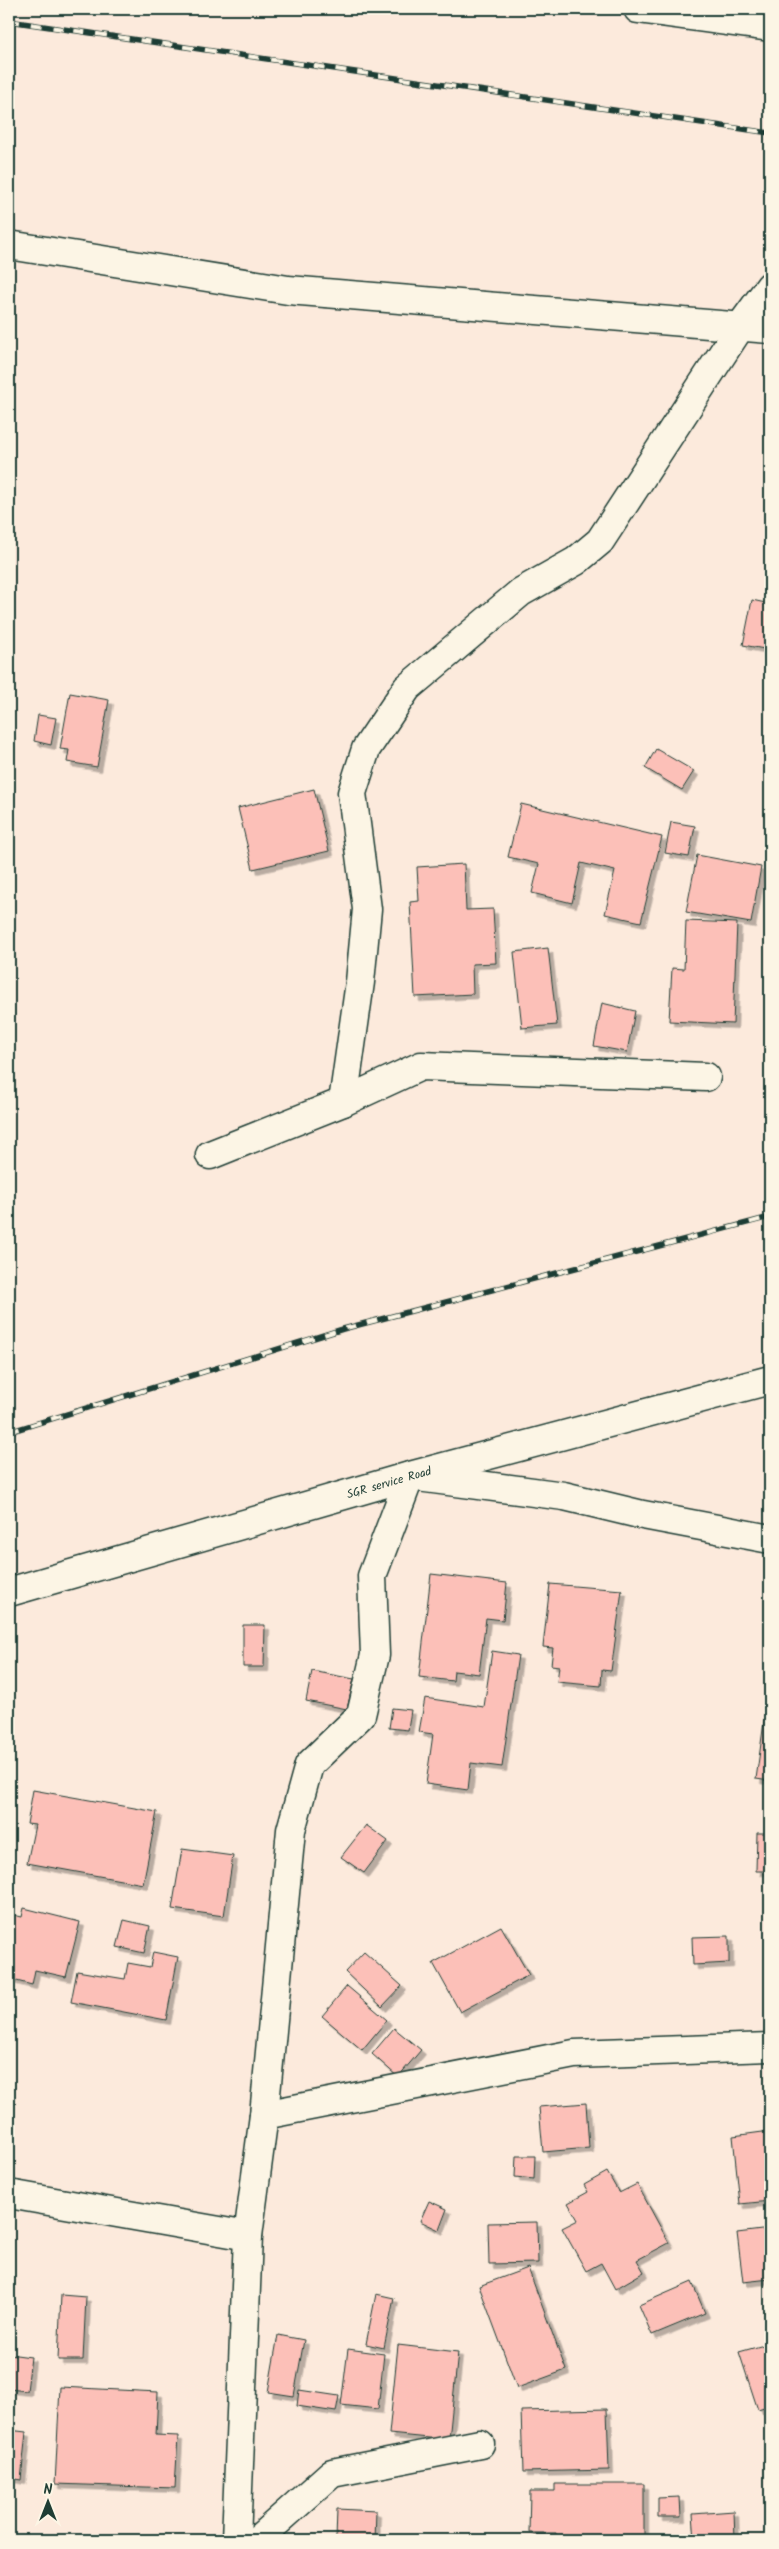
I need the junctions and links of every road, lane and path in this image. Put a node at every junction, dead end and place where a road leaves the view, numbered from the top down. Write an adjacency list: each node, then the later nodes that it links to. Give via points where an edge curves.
1 (638, 9): 2 (street)
2 (770, 27)
3 (9, 245): 5 (street, via 288,290)
4 (770, 286): 5 (street)
5 (740, 327): 6 (street); 8 (street, via 600,541 576,561 521,592 406,688 366,748 352,793 367,909)
6 (770, 329)
7 (706, 1077): 8 (street, via 421,1066)
8 (344, 1102): 9 (street)
9 (210, 1155)
10 (770, 1380): 11 (street, SGR service Road)
11 (410, 1476): 12 (street, via 564,1496); 13 (street, SGR service Road); 15 (street, via 372,1576 375,1655 361,1715 309,1765 291,1830)
12 (770, 1539)
13 (9, 1592)
14 (770, 2047): 15 (street, via 574,2054)
15 (264, 2116): 17 (street)
16 (9, 2194): 17 (street)
17 (248, 2236): 19 (street)
18 (480, 2444): 20 (street, via 332,2473)
19 (236, 2540)
20 (257, 2540)

